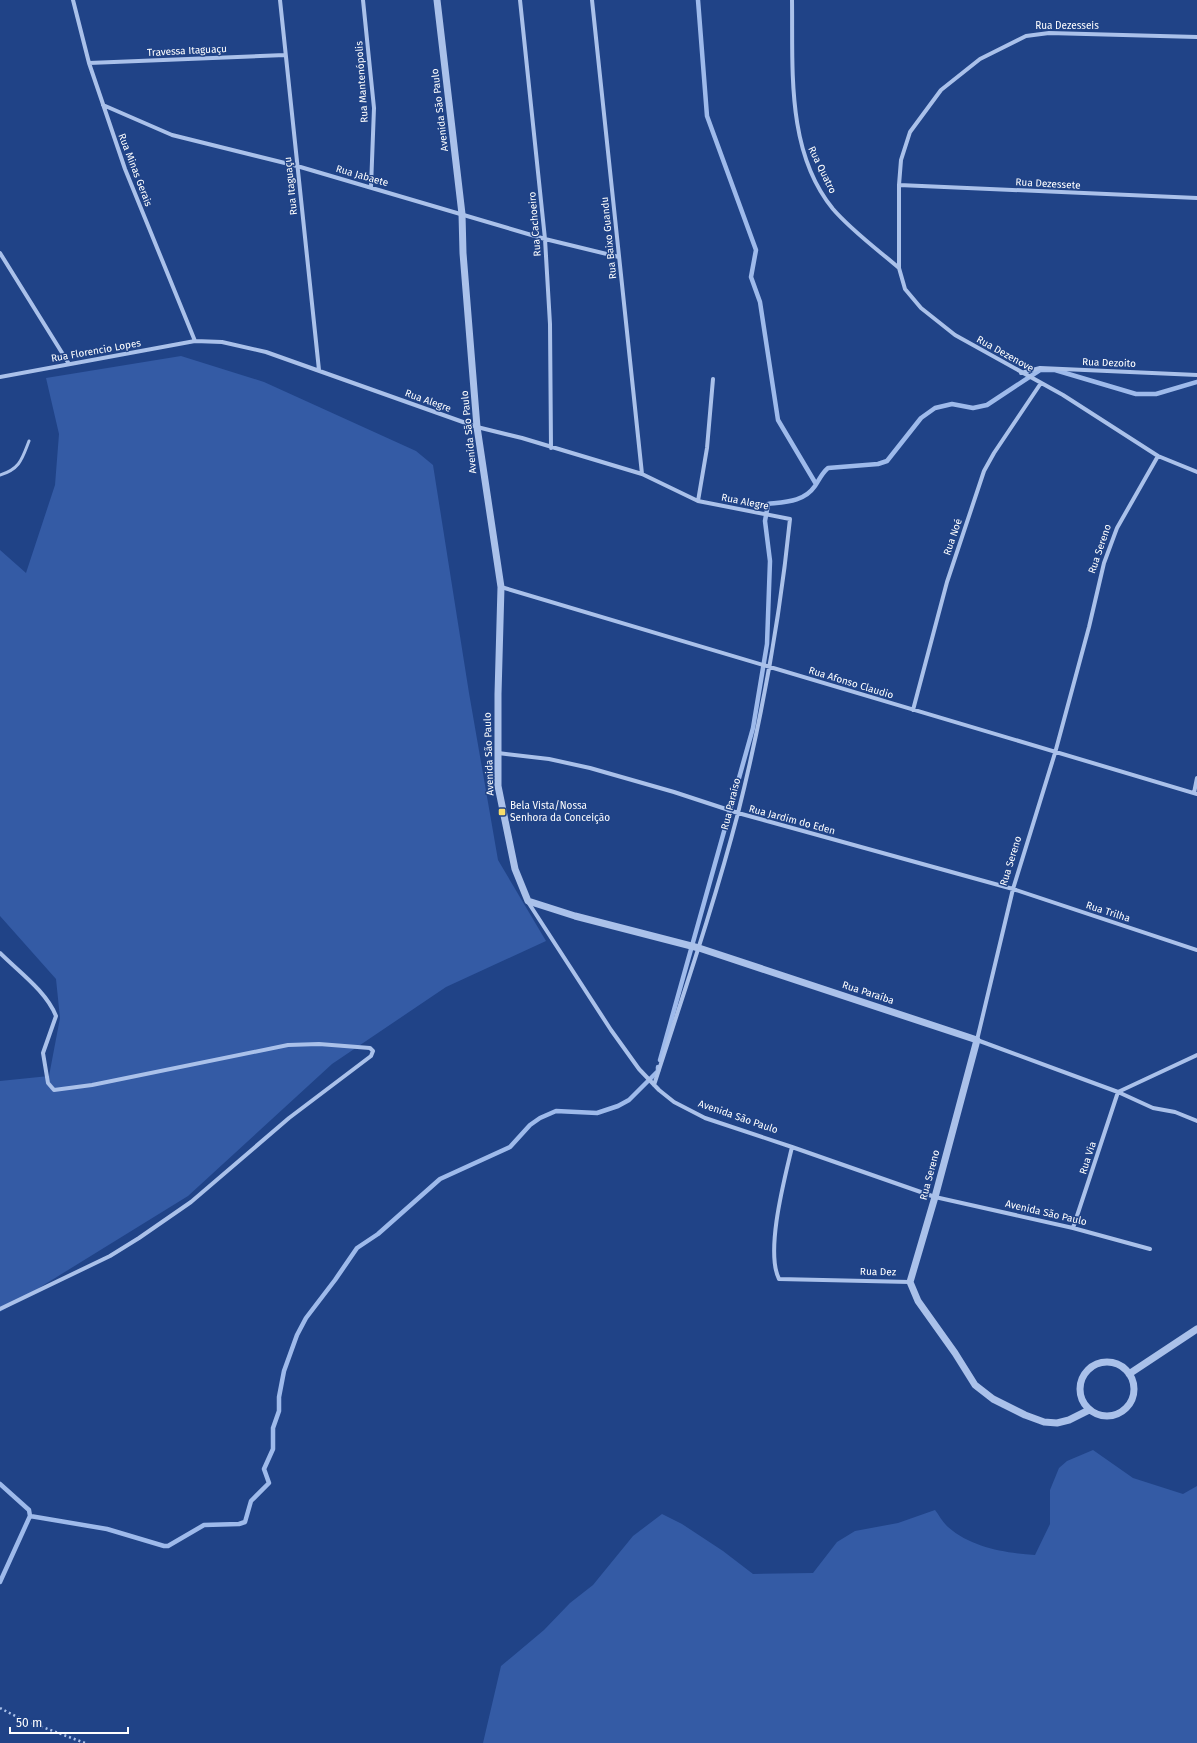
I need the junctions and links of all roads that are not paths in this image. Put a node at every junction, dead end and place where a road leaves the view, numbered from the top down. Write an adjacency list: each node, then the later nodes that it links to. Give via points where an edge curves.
1 (73, 0): 10 (street, Rua Minas Gerais)
2 (280, 0): 9 (street, Rua Itaguaçu)
3 (363, 0): 14 (street, Rua Mantenópolis, via 374,108)
4 (437, 0): 16 (street, Avenida São Paulo)
5 (520, 0): 17 (street, Rua Cachoeiro)
6 (592, 0): 19 (street, Rua Baixo Guandu)
7 (792, 0): 20 (street, Rua Quatro, via 794,93 798,128 807,160 832,208)
8 (1197, 37): 13 (street, Rua Dezesseis, via 1049,33 1026,36 1001,47 980,59 933,100 910,132 901,160)
9 (285, 55): 10 (street, Travessa Itaguaçu); 12 (street, Rua Itaguaçu)
10 (90, 64): 11 (street, Rua Minas Gerais)
11 (103, 105): 12 (street, Rua Jabaete, via 172,135); 21 (street, Rua Minas Gerais, via 125,169)
12 (297, 166): 14 (street, Rua Jabaete); 23 (street, Rua Itaguaçu)
13 (899, 185): 15 (street, Rua Dezessete); 20 (street, Rua Dezenove)
14 (371, 187): 16 (street, Rua Jabaete)
15 (1197, 198)
16 (462, 214): 17 (street, Rua Jabaete); 29 (street, Avenida São Paulo)
17 (545, 239): 19 (street, Rua Jabaete); 31 (street, Rua Cachoeiro, via 550,324)
18 (0, 253): 22 (street)
19 (619, 257): 34 (street, Rua Baixo Guandu)
20 (899, 268): 24 (street, Rua Dezenove, via 905,288 921,308 955,335)
21 (195, 341): 22 (street, Rua Florencio Lopes); 23 (street, Rua Alegre, via 209,340 238,345)
22 (69, 364): 26 (street, Rua Florencio Lopes)
23 (319, 370): 29 (street, Rua Alegre)
24 (1020, 373): 25 (street, Rua Dezoito, via 1040,368); 28 (street, Rua Dezenove)
25 (1197, 375)
26 (0, 377)
27 (713, 379): 36 (street, via 707,448)
28 (1041, 383): 32 (street, Rua Dezenove, via 1087,409); 40 (street, Rua Noé, via 984,471 946,582)
29 (477, 427): 31 (street, Rua Alegre); 38 (street, Avenida São Paulo)
30 (29, 441): 35 (lane, via 17,466 11,472)
31 (551, 448): 34 (street, Rua Alegre)
32 (1158, 456): 33 (street, Rua Dezenove); 41 (street, Rua Sereno, via 1111,540)
33 (1197, 472)
34 (642, 474): 36 (street, Rua Alegre)
35 (0, 475)
36 (698, 501): 37 (street, Rua Alegre)
37 (790, 519): 39 (street, Rua Paraíso)
38 (501, 587): 39 (street, Rua Afonso Claudio); 42 (street, Avenida São Paulo)
39 (770, 668): 40 (street, Rua Afonso Claudio); 45 (street, Rua Paraíso)
40 (913, 710): 41 (street, Rua Afonso Claudio)
41 (1054, 752): 44 (street, Rua Afonso Claudio); 46 (street, Rua Sereno)
42 (497, 753): 45 (street, Rua Jardim do Eden, via 549,759 590,768); 47 (street, Avenida São Paulo, via 502,812 515,869)
43 (1197, 778): 44 (street)
44 (1195, 793)
45 (738, 813): 46 (street, Rua Jardim do Eden); 48 (street, Rua Paraíso)
46 (1013, 889): 49 (street, Rua Trilha); 51 (street, Rua Sereno)
47 (528, 901): 48 (street, Rua Paraíba); 53 (street, Avenida São Paulo, via 611,1030)
48 (699, 948): 51 (street, Rua Paraíba); 53 (street, Rua Paraíso)
49 (1197, 950)
50 (0, 953): 61 (street, via 28,979 56,1016 43,1053 48,1083 54,1090 92,1085 288,1045 319,1044 370,1048 373,1051 371,1056 289,1118 168,1218 110,1256)
51 (977, 1040): 54 (street, Rua Paraíba); 57 (street, Rua Sereno)
52 (1197, 1055): 54 (street)
53 (654, 1085): 56 (street, Avenida São Paulo, via 674,1102 705,1118)
54 (1118, 1092): 55 (street, Rua Paraíba, via 1153,1108 1175,1112); 58 (street, Rua Via)
55 (1197, 1121)
56 (792, 1147): 57 (street, Avenida São Paulo); 60 (street, Rua Dez, via 777,1220 775,1247 779,1279)
57 (935, 1197): 58 (street, Avenida São Paulo); 60 (street, Rua Sereno)
58 (1073, 1228): 59 (street, Avenida São Paulo)
59 (1150, 1249)
60 (910, 1282): 64 (street, Rua Dez, via 918,1301 975,1386 993,1399 1025,1415 1057,1424)
61 (0, 1309)
62 (1197, 1329): 63 (street)
63 (1129, 1374): 64 (street, via 1134,1389 1130,1404 1124,1410 1103,1416); 64 (street, via 1110,1362 1095,1364 1089,1369 1080,1382 1079,1389)
64 (1089, 1410)

